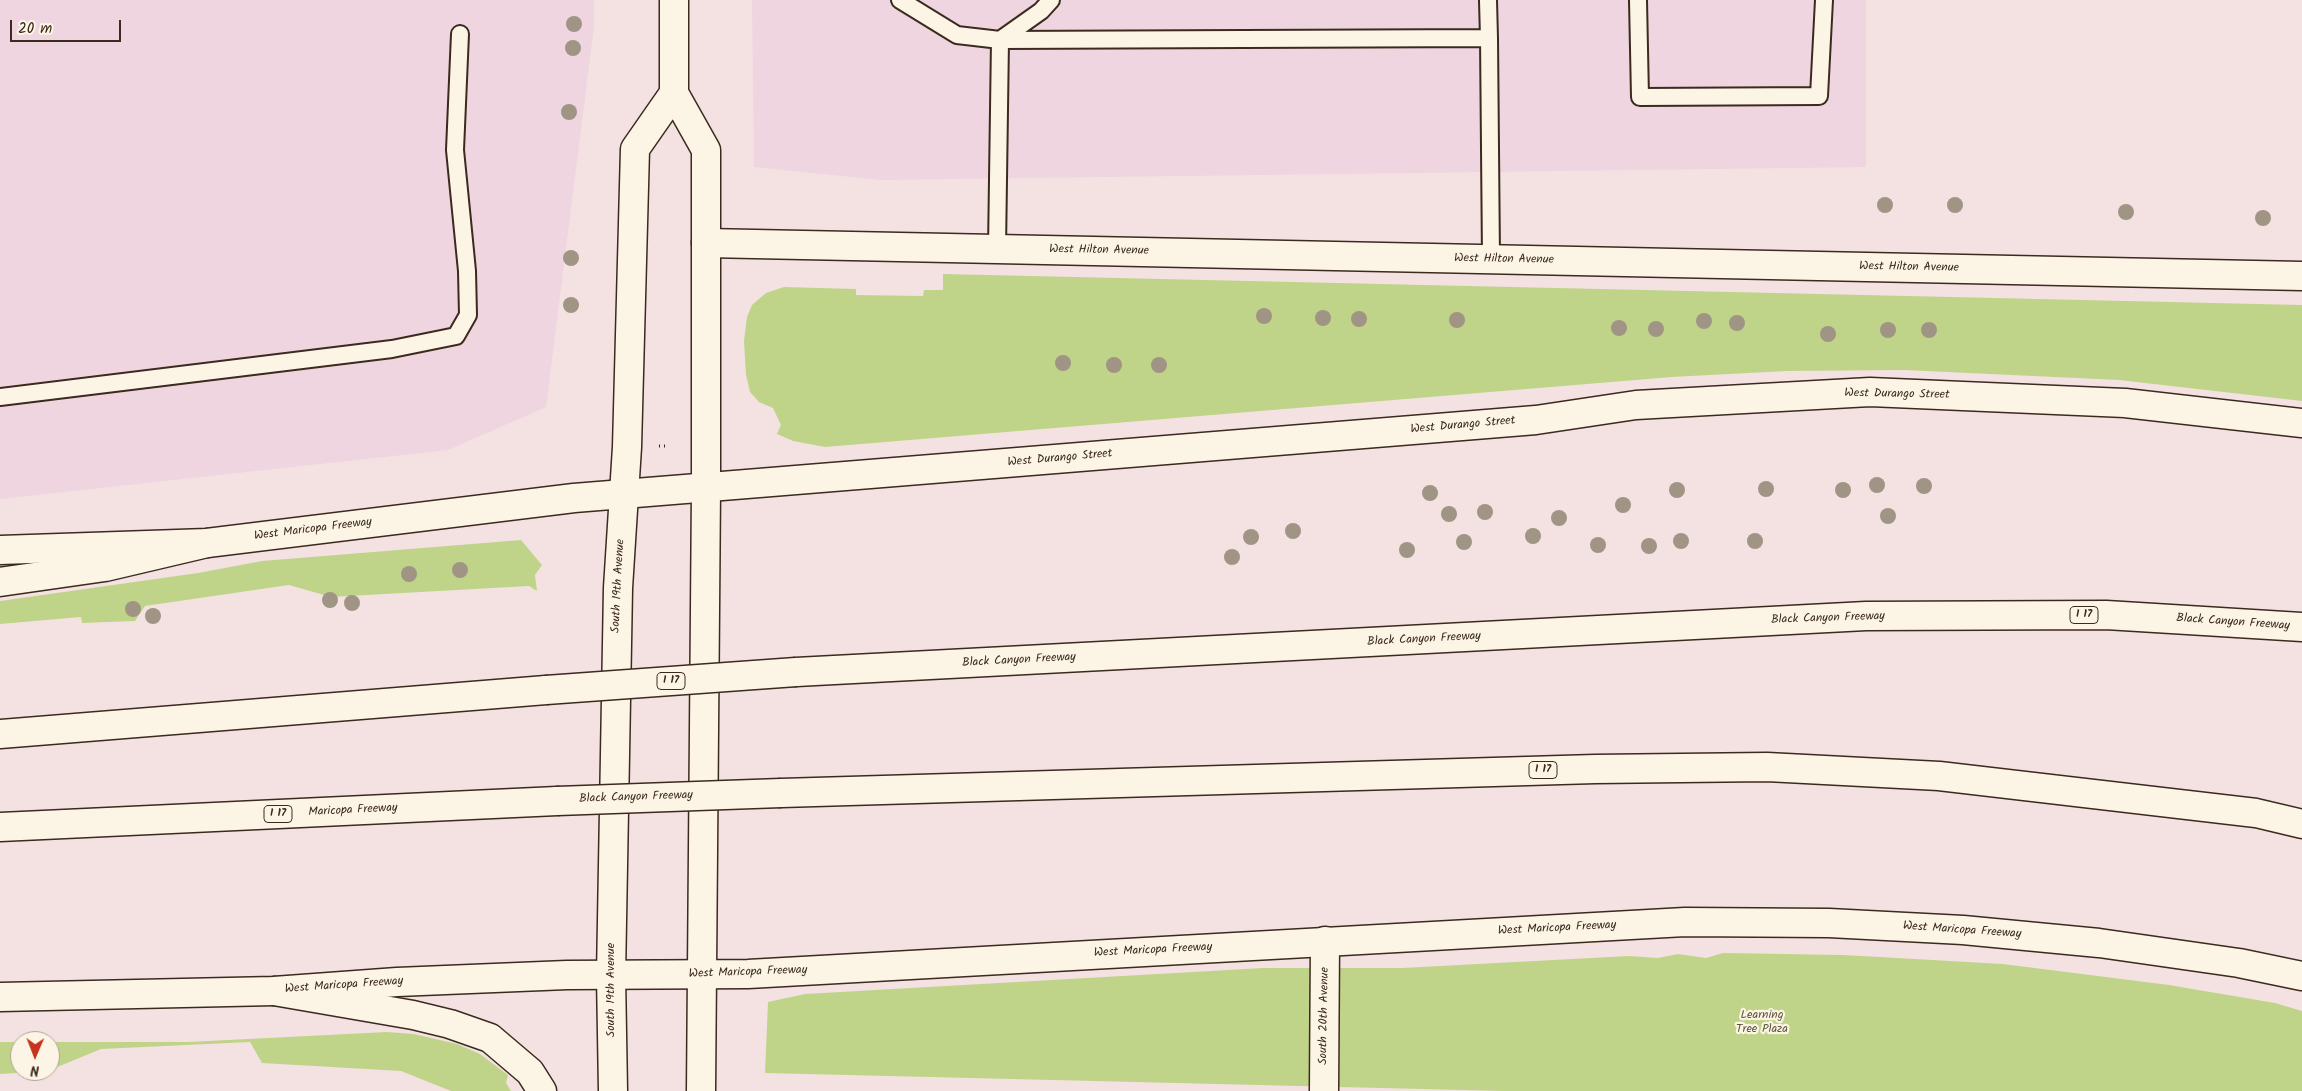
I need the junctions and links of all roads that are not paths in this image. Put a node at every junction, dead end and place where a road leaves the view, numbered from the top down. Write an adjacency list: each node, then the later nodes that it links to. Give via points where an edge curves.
1 (674, 0): 10 (main road)
2 (900, 0): 9 (lane, via 957,35)
3 (1051, 0): 9 (lane, via 1041,12)
4 (1488, 0): 8 (lane)
5 (1638, 0): 6 (lane, via 1640,97 1819,96)
6 (1824, 0)
7 (460, 34): 15 (lane, via 455,150 468,315 456,336 392,349)
8 (1489, 38): 9 (lane); 13 (lane)
9 (1000, 40): 12 (lane)
10 (674, 92): 11 (main road, via 706,150); 18 (main road, South 19th Avenue, via 635,149)
11 (706, 243): 12 (main road, West Hilton Avenue); 17 (main road)
12 (996, 249): 13 (main road, West Hilton Avenue)
13 (1491, 259): 14 (main road, West Hilton Avenue)
14 (2302, 276)
15 (0, 396)
16 (2302, 423): 17 (main road, West Durango Street, via 2125,403 1870,392 1636,405 1526,421)
17 (706, 488): 18 (main road, West Durango Street); 28 (main road)
18 (624, 494): 19 (main road, West Maricopa Freeway); 29 (main road, South 19th Avenue, via 618,588)
19 (207, 543): 20 (main road, West Maricopa Freeway); 21 (main road, via 105,566)
20 (0, 550)
21 (0, 582)
22 (2302, 627): 23 (main road, Black Canyon Freeway / I 17, bridge, via 2106,615 1866,616 796,672)
23 (0, 734)
24 (557, 802): 25 (main road, Black Canyon Freeway / I 17, bridge, via 1585,769 1767,767 1939,776 2256,813); 26 (main road, Maricopa Freeway / I 17)
25 (2302, 824)
26 (0, 828)
27 (1325, 942): 28 (main road, West Maricopa Freeway); 30 (main road, West Maricopa Freeway, via 1684,922 1829,923 2099,942); 36 (main road, South 20th Avenue)
28 (701, 975): 29 (main road, West Maricopa Freeway); 35 (main road)
29 (611, 976): 31 (main road, West Maricopa Freeway, via 397,982); 34 (main road, South 19th Avenue)
30 (2302, 976)
31 (274, 991): 32 (main road, West Maricopa Freeway); 33 (main road, via 450,1024 490,1038 530,1072)
32 (0, 997)
33 (542, 1091)
34 (613, 1091)
35 (701, 1091)
36 (1324, 1091)

